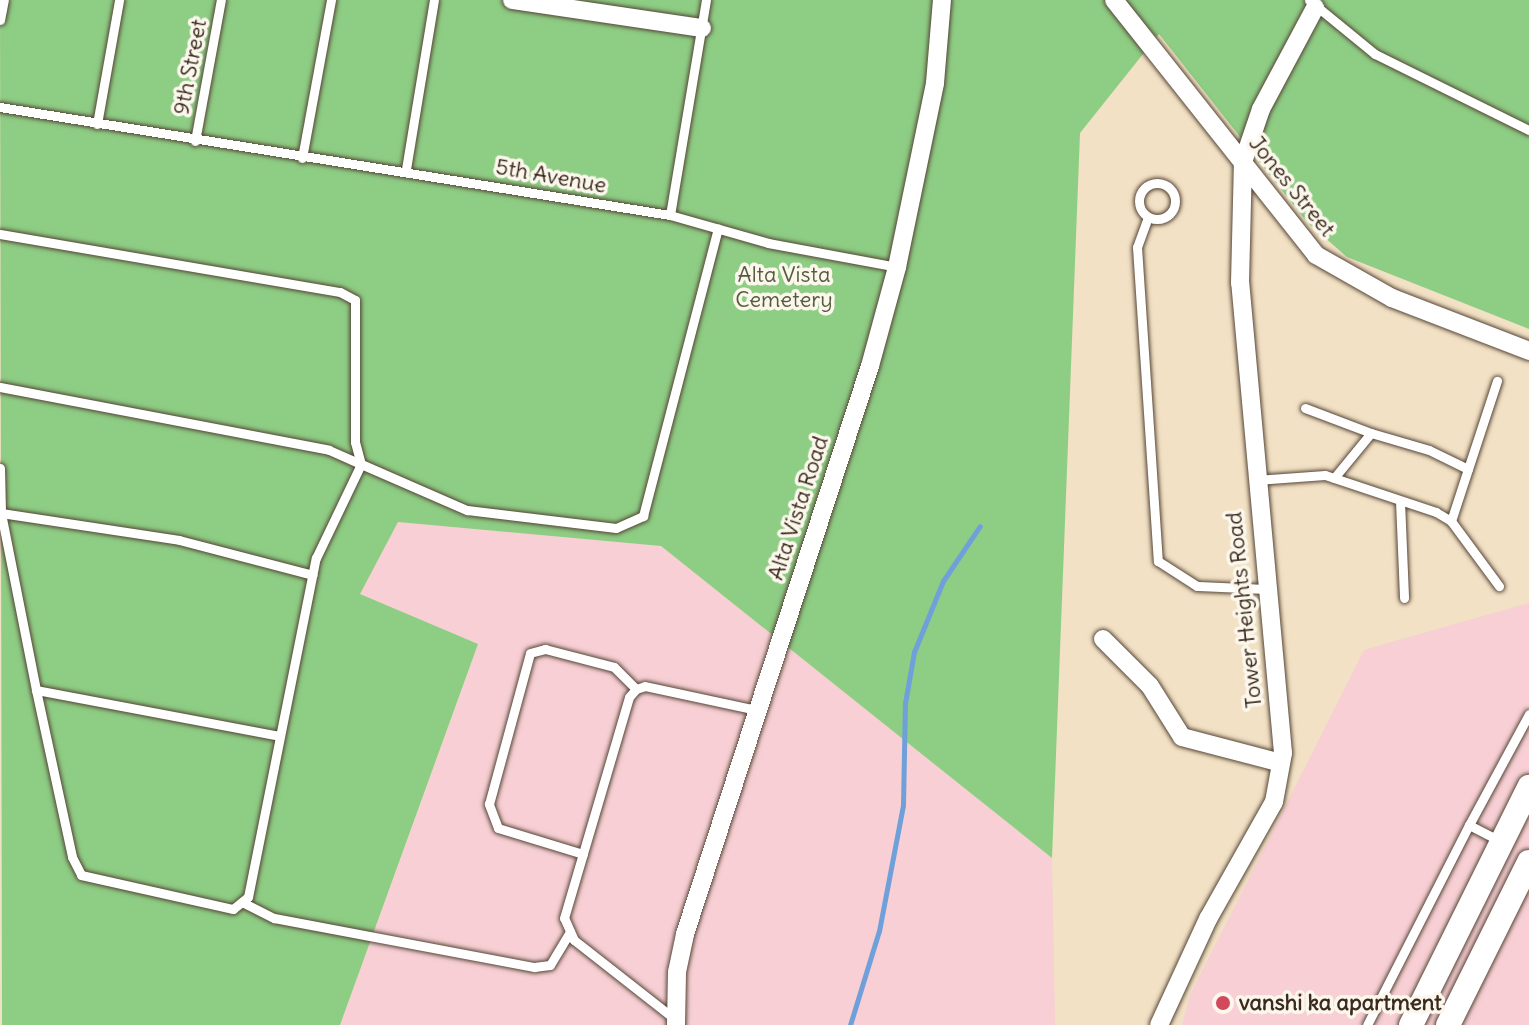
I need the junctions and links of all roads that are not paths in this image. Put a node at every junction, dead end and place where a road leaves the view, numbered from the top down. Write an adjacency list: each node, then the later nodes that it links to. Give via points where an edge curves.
1 (4, 0): 11 (lane)
2 (119, 0): 14 (lane)
3 (221, 0): 16 (lane, 9th Street)
4 (331, 0): 17 (lane)
5 (434, 0): 19 (lane)
6 (512, 0): 12 (street)
7 (706, 0): 12 (lane)
8 (942, 0): 24 (street, Alta Vista Road, via 935,83)
9 (1114, 0): 18 (street, Jones Street)
10 (1312, 4): 15 (lane, via 1375,54); 18 (street, Tower Heights Road, via 1261,109)
11 (0, 20)
12 (702, 28): 20 (lane)
13 (0, 107): 14 (lane, 5th Avenue)
14 (97, 124): 16 (lane, 5th Avenue)
15 (1529, 128)
16 (195, 141): 17 (lane, 5th Avenue)
17 (302, 158): 19 (lane, 5th Avenue)
18 (1243, 162): 25 (street, Jones Street, via 1287,224 1316,255 1348,277); 34 (street, Tower Heights Road, via 1240,283)
19 (406, 169): 20 (lane, 5th Avenue)
20 (670, 215): 22 (lane, 5th Avenue)
21 (1148, 217): 40 (lane, via 1137,247 1158,561 1197,586)
22 (718, 229): 24 (lane, 5th Avenue); 30 (lane, via 643,516 616,528 467,510)
23 (0, 234): 30 (lane, via 340,292 355,300 355,442)
24 (897, 267): 45 (street, Alta Vista Road, via 870,366)
25 (1529, 351)
26 (1497, 381): 32 (lane)
27 (0, 387): 30 (lane, via 329,450)
28 (1305, 408): 29 (lane)
29 (1371, 433): 32 (lane, via 1429,450); 33 (lane)
30 (361, 464): 38 (lane)
31 (0, 468): 36 (lane)
32 (1468, 469): 37 (lane)
33 (1334, 478): 34 (lane); 35 (lane)
34 (1256, 480): 40 (street, Tower Heights Road)
35 (1400, 501): 37 (lane); 41 (lane)
36 (1, 513): 38 (lane, via 179,540); 44 (lane)
37 (1451, 521): 39 (lane)
38 (313, 575): 47 (lane)
39 (1499, 586)
40 (1267, 589): 48 (street, Tower Heights Road)
41 (1404, 598)
42 (1103, 639): 48 (street, via 1150,686 1182,737)
43 (636, 689): 45 (lane, via 645,686); 52 (lane, via 629,697); 52 (lane, via 614,667 545,649 530,653 489,804 498,828)
44 (36, 690): 47 (lane); 54 (lane, via 72,857 81,875 233,909)
45 (757, 710): 56 (street, Alta Vista Road, via 685,934 677,972)
46 (1529, 714): 50 (lane)
47 (279, 736): 54 (lane, via 248,897)
48 (1281, 763): 57 (street, Tower Heights Road, via 1274,802 1208,919)
49 (1529, 787): 51 (main road)
50 (1469, 825): 51 (lane); 58 (lane)
51 (1500, 841): 59 (main road)
52 (583, 854): 55 (lane, via 564,918)
53 (1529, 862): 60 (main road)
54 (242, 902): 55 (lane, via 274,918 534,967 550,965)
55 (570, 932): 56 (lane)
56 (676, 1022)
57 (1159, 1025)
58 (1367, 1025)
59 (1411, 1025)
60 (1448, 1025)

